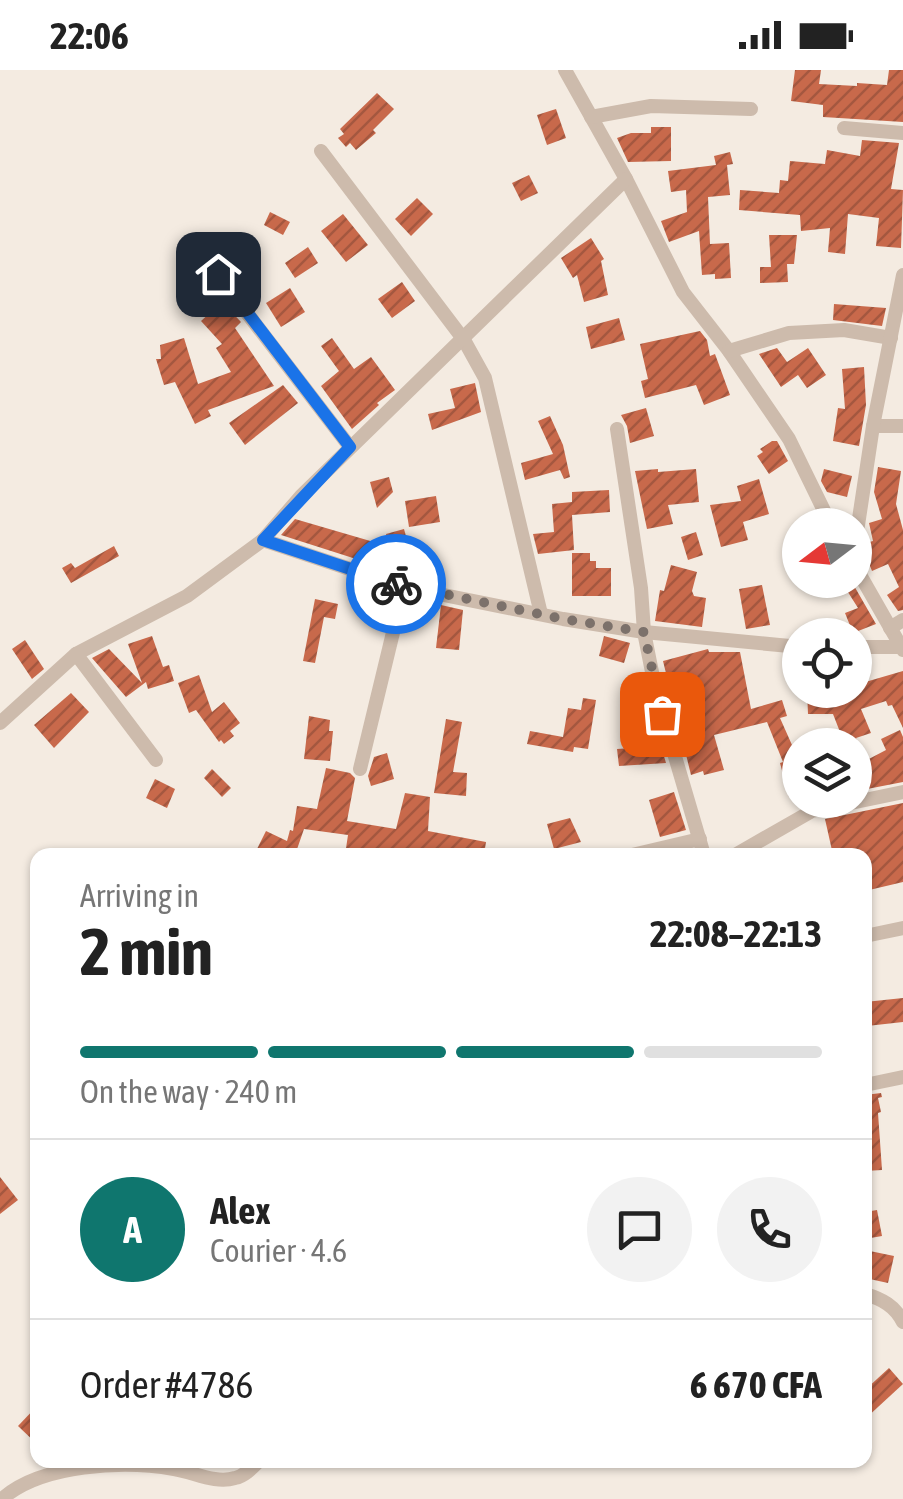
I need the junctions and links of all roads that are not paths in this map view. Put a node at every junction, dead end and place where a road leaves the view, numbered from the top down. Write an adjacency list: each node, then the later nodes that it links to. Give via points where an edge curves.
1 (566, 70): 3 (street)
2 (751, 108): 3 (street, via 651,106)
3 (592, 117): 7 (street)
4 (844, 128): 5 (street)
5 (903, 133)
6 (320, 152): 11 (street)
7 (626, 179): 11 (street); 12 (street, via 683,292)
8 (218, 274): 16 (street)
9 (903, 274): 10 (street)
10 (890, 338): 12 (street, via 844,330 789,333); 13 (street)
11 (464, 340): 16 (street); 22 (street, via 484,378)
12 (729, 351): 17 (street, via 789,440)
13 (873, 426): 14 (street); 18 (street)
14 (903, 426)
15 (617, 429): 24 (street)
16 (350, 447): 19 (street)
17 (823, 508)
18 (861, 508)
19 (263, 540): 20 (street); 28 (street, via 187,596)
20 (404, 587): 22 (street); 31 (street)
21 (872, 590): 23 (street)
22 (541, 614): 24 (street)
23 (896, 624): 27 (street)
24 (644, 632): 25 (street); 33 (street)
25 (782, 644)
26 (872, 647): 27 (street)
27 (902, 648)
28 (76, 654): 29 (street); 30 (street)
29 (0, 723)
30 (156, 760)
31 (360, 769)
32 (903, 792): 34 (street, via 812,810)
33 (702, 847)
34 (747, 848)
35 (903, 928): 36 (street)
36 (872, 935)
37 (903, 1077): 38 (street)
38 (872, 1083)
39 (872, 1296): 40 (street)
40 (903, 1319)
41 (103, 1468): 44 (street, via 49,1473)
42 (164, 1468): 43 (street, via 214,1480)
43 (249, 1468)
44 (2, 1499)

